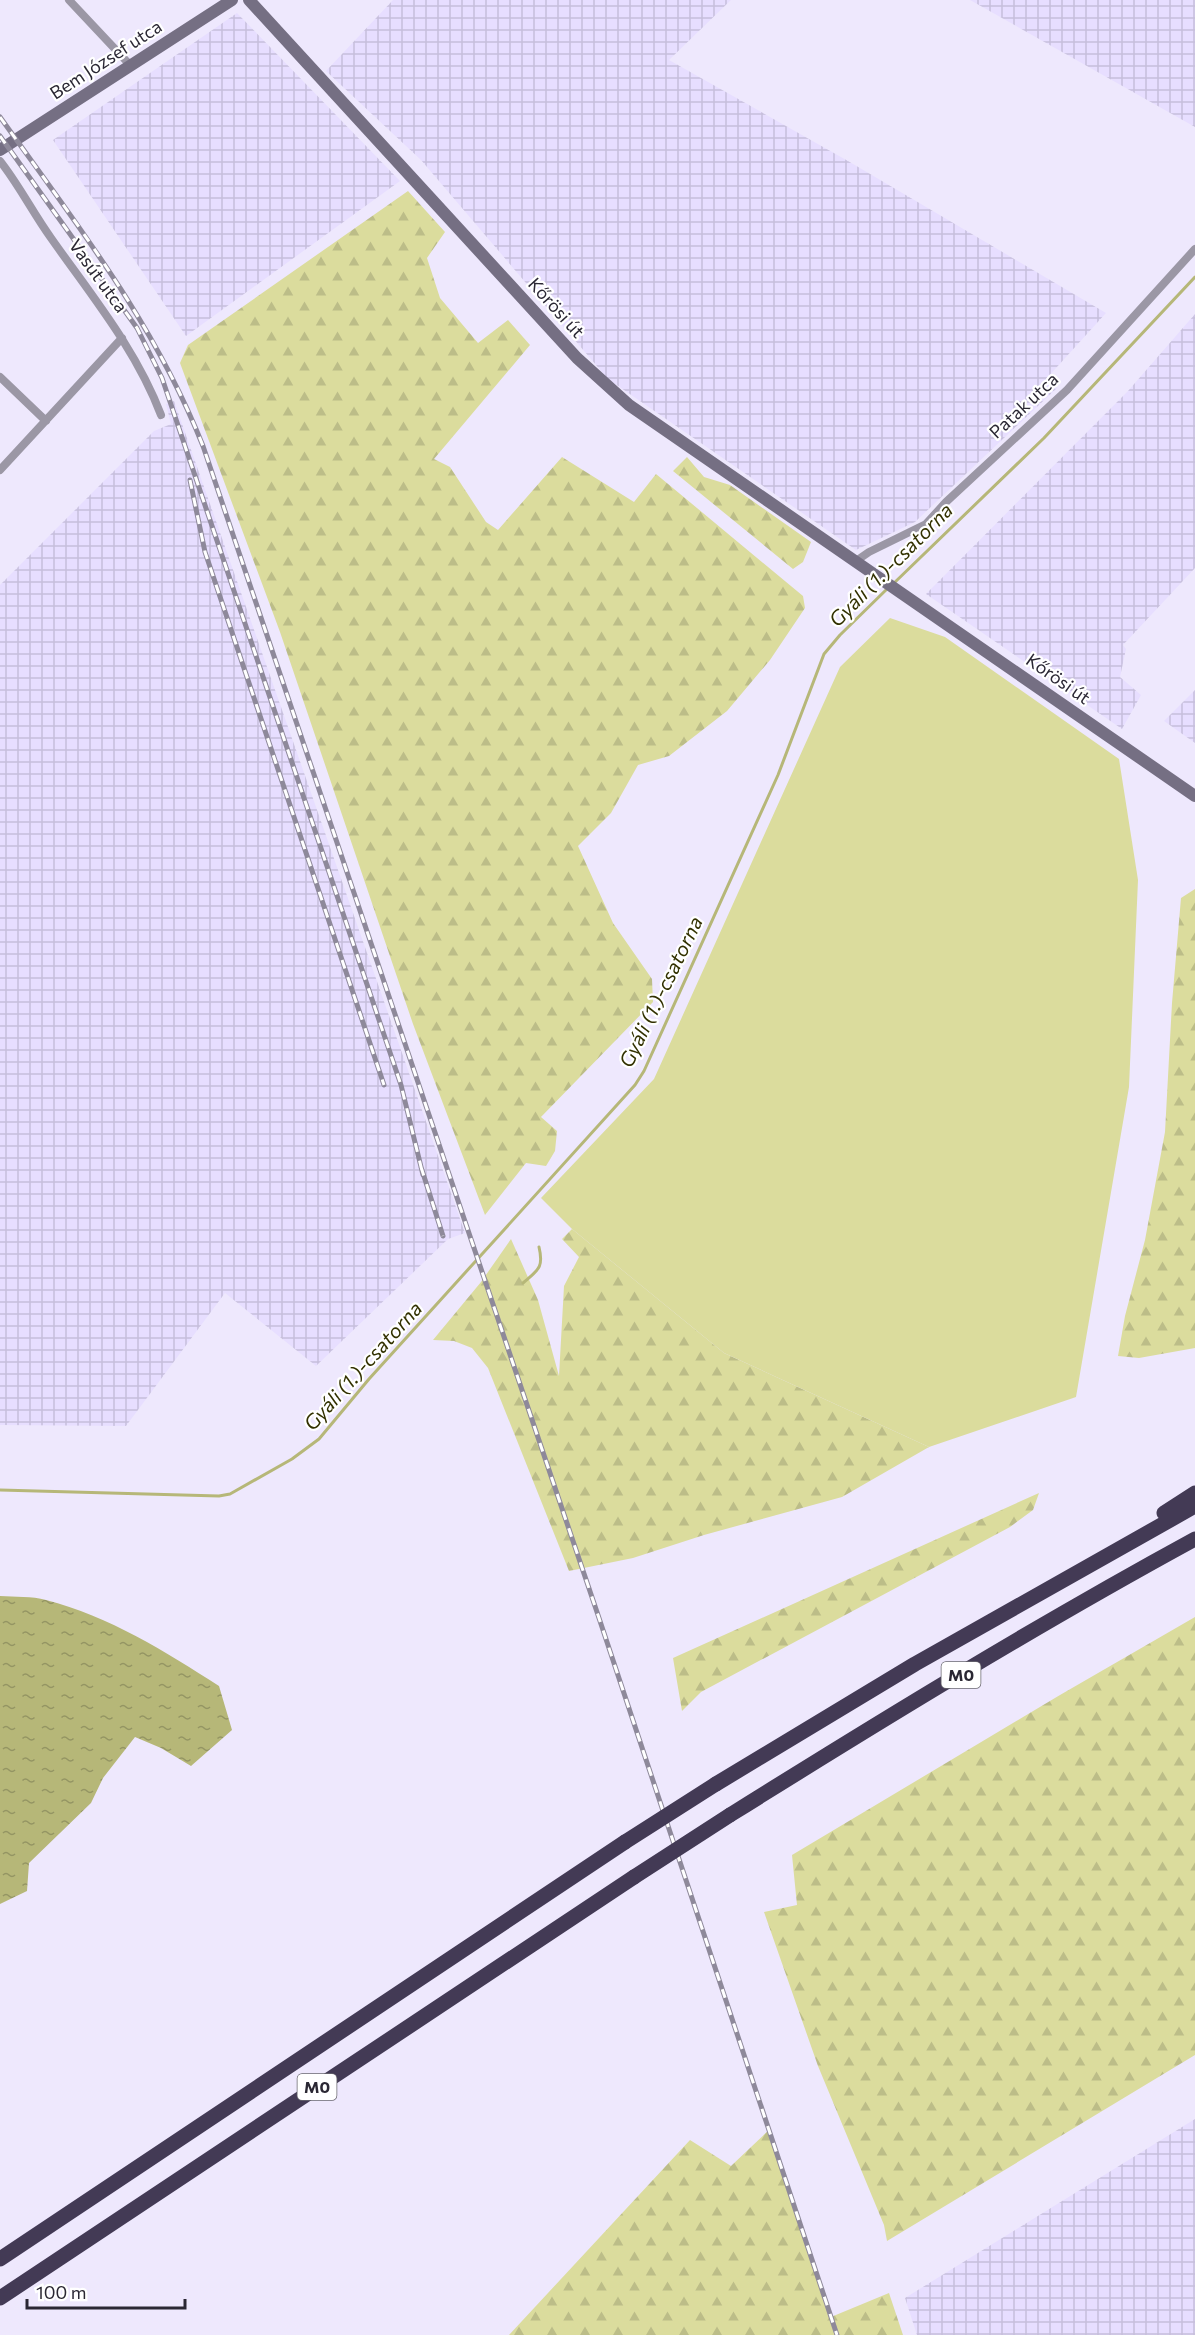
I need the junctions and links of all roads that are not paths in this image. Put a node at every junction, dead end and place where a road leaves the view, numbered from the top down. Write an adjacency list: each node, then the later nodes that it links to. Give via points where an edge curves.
1 (69, 0): 4 (street)
2 (232, 0): 4 (main road, Bem József utca)
3 (249, 0): 13 (main road, Kőrösi út, via 605,385)
4 (131, 66): 5 (main road, Bem József utca)
5 (0, 150)
6 (0, 161): 8 (street, Vasút utca)
7 (1195, 249): 13 (street, Patak utca, via 1067,390 926,524)
8 (122, 339): 10 (street, Vasút utca, via 143,372); 11 (street)
9 (0, 377): 11 (street)
10 (160, 415)
11 (46, 421): 12 (street)
12 (0, 470)
13 (856, 561): 14 (main road, Kőrösi út)
14 (1195, 796)
15 (1195, 1493): 18 (highway)
16 (1195, 1506): 18 (highway, M0)
17 (1195, 1539): 20 (highway, M0, bridge, via 730,1815)
18 (1132, 1540): 19 (highway, M0, bridge, via 716,1784)
19 (0, 2259)
20 (0, 2298)

